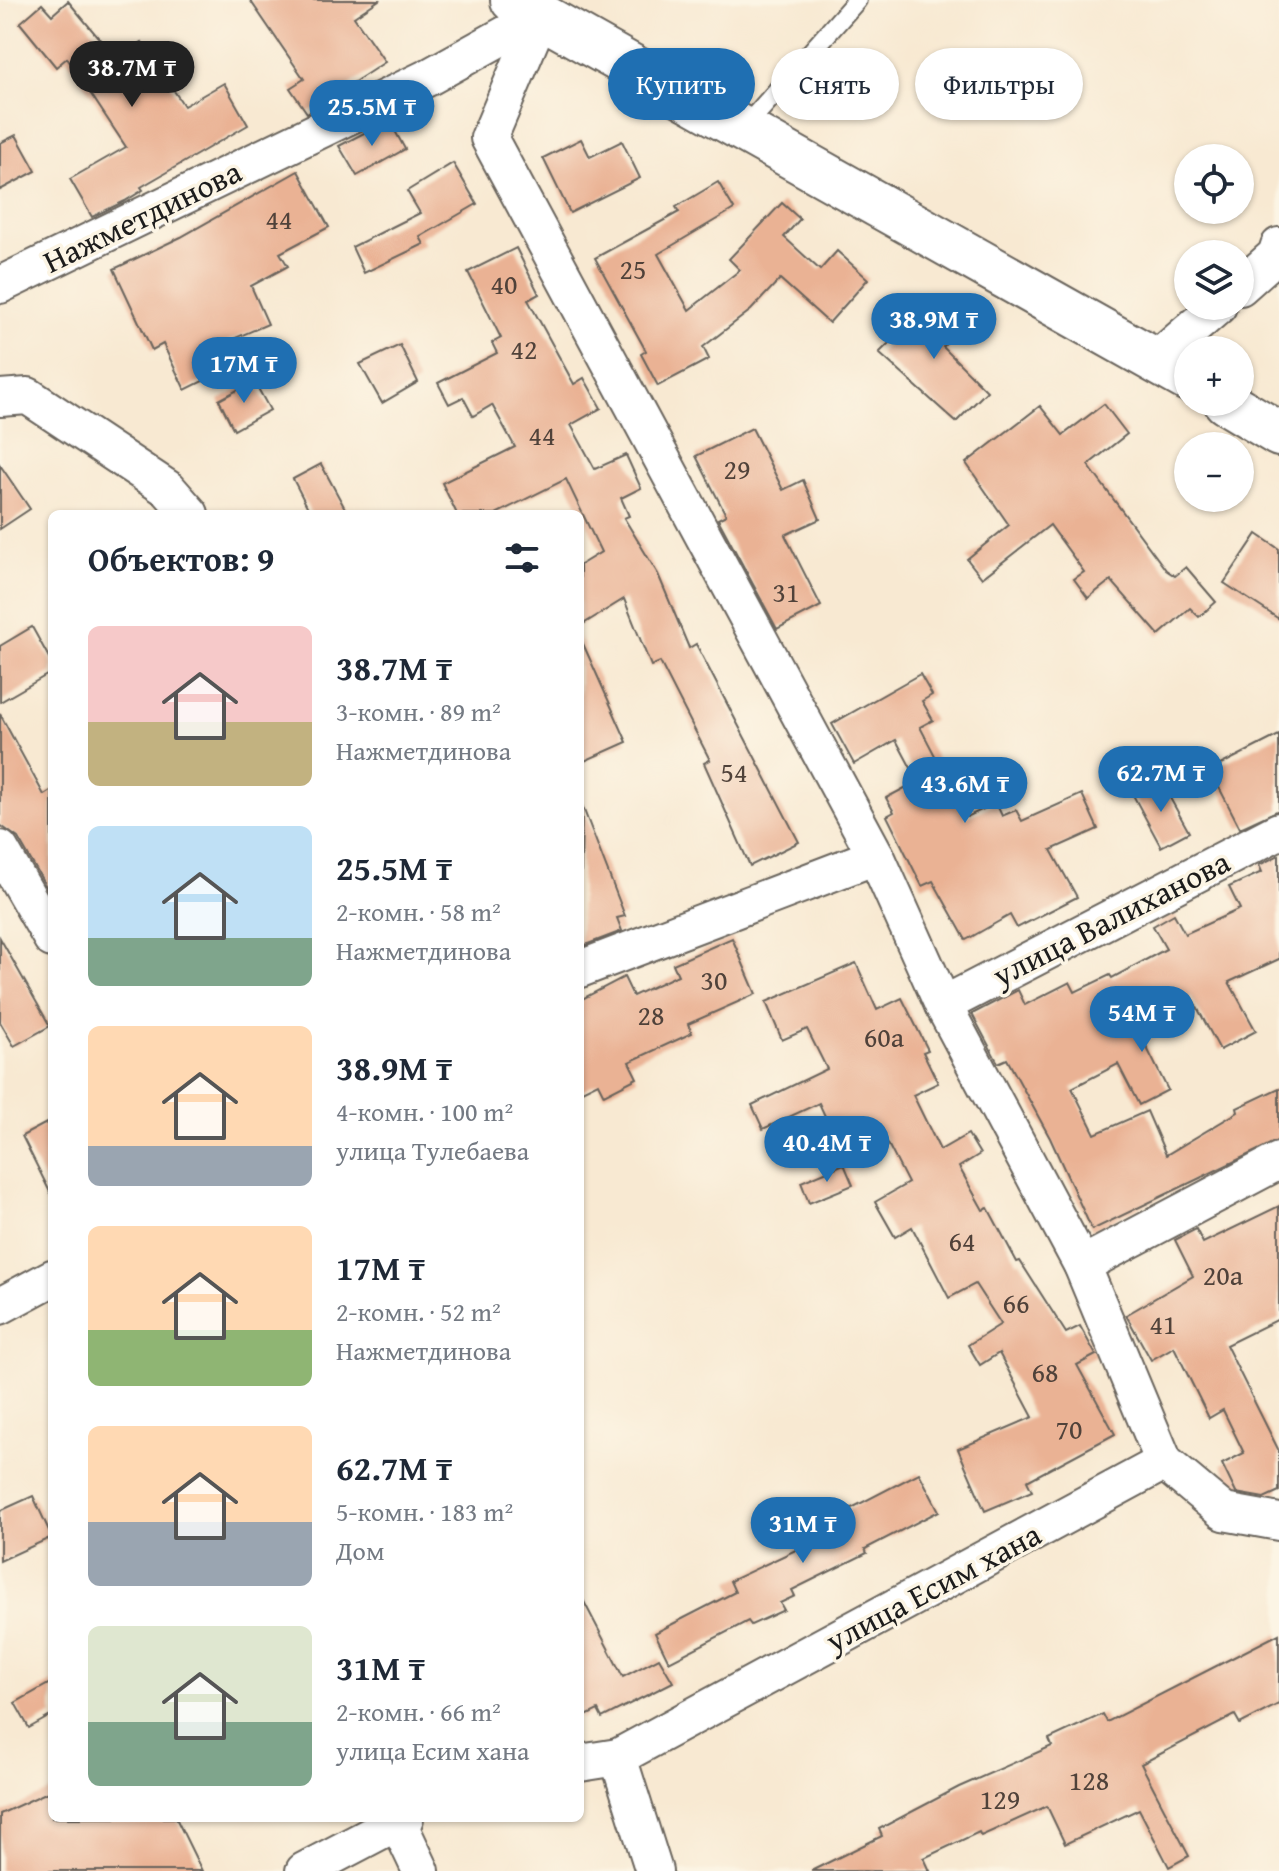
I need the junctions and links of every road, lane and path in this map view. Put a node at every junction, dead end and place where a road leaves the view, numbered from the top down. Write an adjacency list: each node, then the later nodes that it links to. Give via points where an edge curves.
1 (857, 0): 3 (lane)
2 (527, 8): 3 (street); 6 (street, Нажметдинова, via 429,77); 15 (street, via 489,138)
3 (744, 128): 8 (street)
4 (1279, 246): 5 (street)
5 (1254, 275)
6 (0, 285)
7 (1208, 320): 8 (street)
8 (1172, 369)
9 (0, 398): 12 (street, via 28,396 168,489)
10 (1249, 416): 11 (street)
11 (1279, 434)
12 (186, 510)
13 (1279, 831): 18 (street, улица Валиханова)
14 (0, 849): 16 (street)
15 (876, 856): 17 (street); 18 (street)
16 (48, 932)
17 (584, 967)
18 (943, 1005): 20 (street)
19 (1279, 1161): 20 (street)
20 (1082, 1265): 23 (street)
21 (48, 1280): 22 (street)
22 (0, 1306)
23 (1164, 1462): 24 (street, via 1224,1512); 25 (street, улица Есим хана)
24 (1279, 1522)
25 (618, 1757): 26 (street, улица Есим хана); 31 (street)
26 (584, 1762)
27 (396, 1822): 29 (street)
28 (401, 1822): 30 (street)
29 (304, 1871)
30 (421, 1871)
31 (654, 1871)

